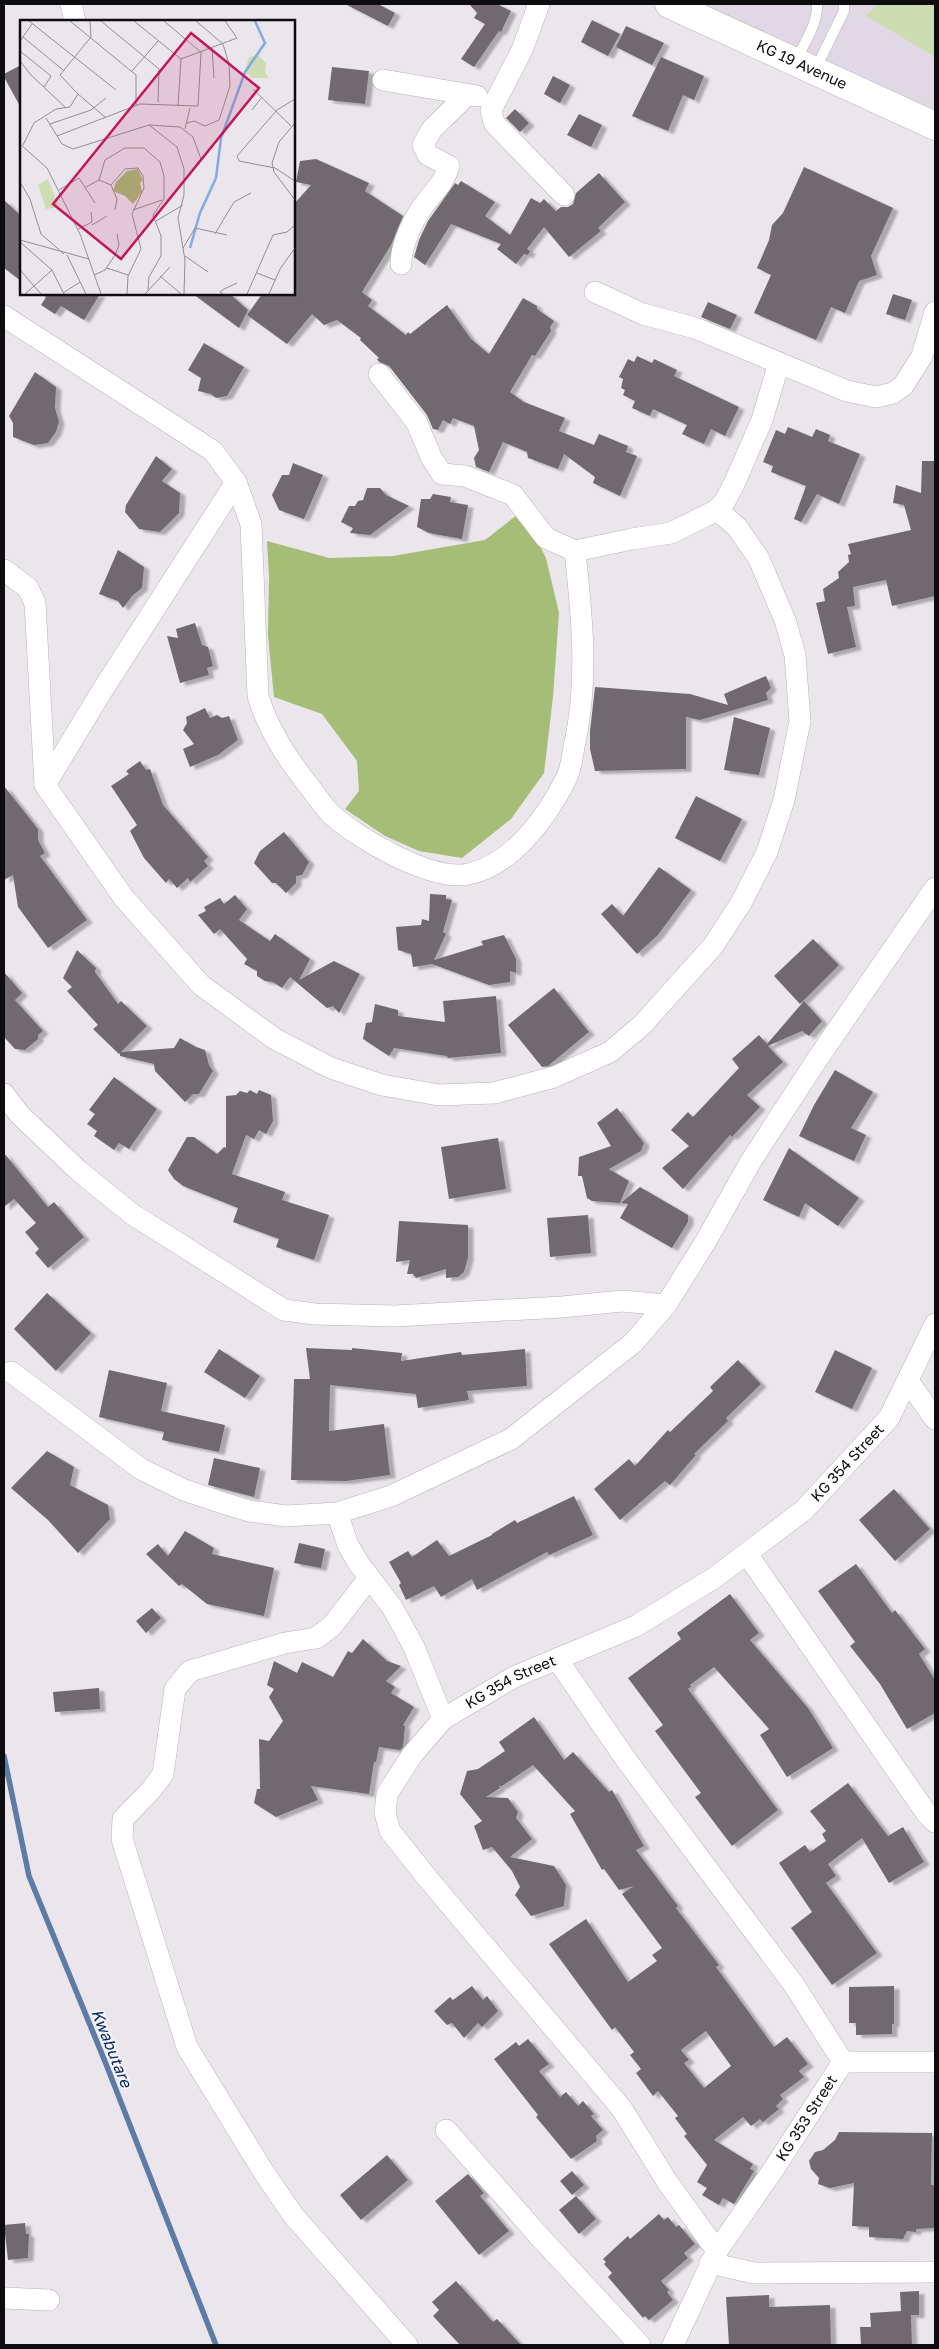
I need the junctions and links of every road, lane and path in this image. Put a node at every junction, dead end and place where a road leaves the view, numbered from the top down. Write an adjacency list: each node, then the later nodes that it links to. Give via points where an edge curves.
1 (71, 4): 6 (street)
2 (539, 4): 10 (street, via 522,50)
3 (669, 4): 7 (main road, KG 19 Avenue)
4 (817, 4): 7 (lane)
5 (844, 4): 7 (lane, via 844,11)
6 (75, 20)
7 (805, 66): 11 (main road, KG 19 Avenue)
8 (383, 80): 9 (street)
9 (467, 94): 10 (street); 13 (street, via 432,129 424,145 428,155 449,166 445,179 420,209 401,250)
10 (495, 99): 12 (street, via 491,110 494,123)
11 (935, 126)
12 (564, 195)
13 (401, 264)
14 (595, 292): 17 (street, via 643,314 695,328)
15 (935, 312): 17 (street, via 922,356 903,386 893,393 876,397 847,391)
16 (4, 316): 19 (street, via 213,451)
17 (779, 363): 20 (street, via 762,420 734,484)
18 (379, 374): 21 (street, via 417,423 442,474 465,476 513,496 546,538)
19 (236, 482): 21 (street, via 251,524 258,696 281,748 331,814 412,866 451,876 486,869 513,850 543,818 567,778 584,682); 23 (street)
20 (717, 510): 21 (street, via 671,533); 23 (street, via 737,527 759,559 785,620 795,655 800,721 784,800 767,852 741,904 713,946 642,1025 610,1052 554,1077 494,1093 439,1095 382,1085 331,1068 275,1039 201,985 124,898)
21 (575, 551)
22 (4, 570): 23 (street, via 28,588 35,603)
23 (45, 785)
24 (935, 888): 26 (street, via 751,1161)
25 (4, 1094): 26 (street, via 80,1172 132,1214 284,1310 394,1316 622,1302)
26 (666, 1306): 31 (street, via 634,1343 511,1439 391,1496)
27 (935, 1324): 29 (street, KG 354 Street)
28 (11, 1372): 31 (street, via 142,1469 184,1490 249,1511 286,1516)
29 (908, 1382): 30 (street); 32 (street, KG 354 Street, via 889,1418 836,1478 804,1510)
30 (935, 1419)
31 (337, 1513): 33 (street, via 348,1545)
32 (747, 1554): 34 (street, KG 354 Street, via 636,1626); 36 (street)
33 (369, 1578): 35 (street, via 392,1608 414,1647); 44 (street, via 332,1626 316,1638 285,1643 190,1671 175,1689 163,1774 123,1819 122,1839 187,2047 293,2215)
34 (557, 1659): 35 (street, KG 354 Street, via 514,1677); 37 (street, via 633,1768 794,1985)
35 (443, 1719): 40 (street, KG 354 Street, via 412,1754 387,1794 385,1814 390,1831 622,2109)
36 (935, 1822)
37 (843, 2062): 38 (street, KG 353 Street); 40 (street, KG 353 Street)
38 (935, 2062)
39 (446, 2130): 45 (street)
40 (713, 2257): 41 (street, via 754,2273); 46 (street, KG 353 Street)
41 (935, 2272)
42 (4, 2298): 43 (street)
43 (49, 2300)
44 (407, 2345)
45 (640, 2345)
46 (674, 2345)

